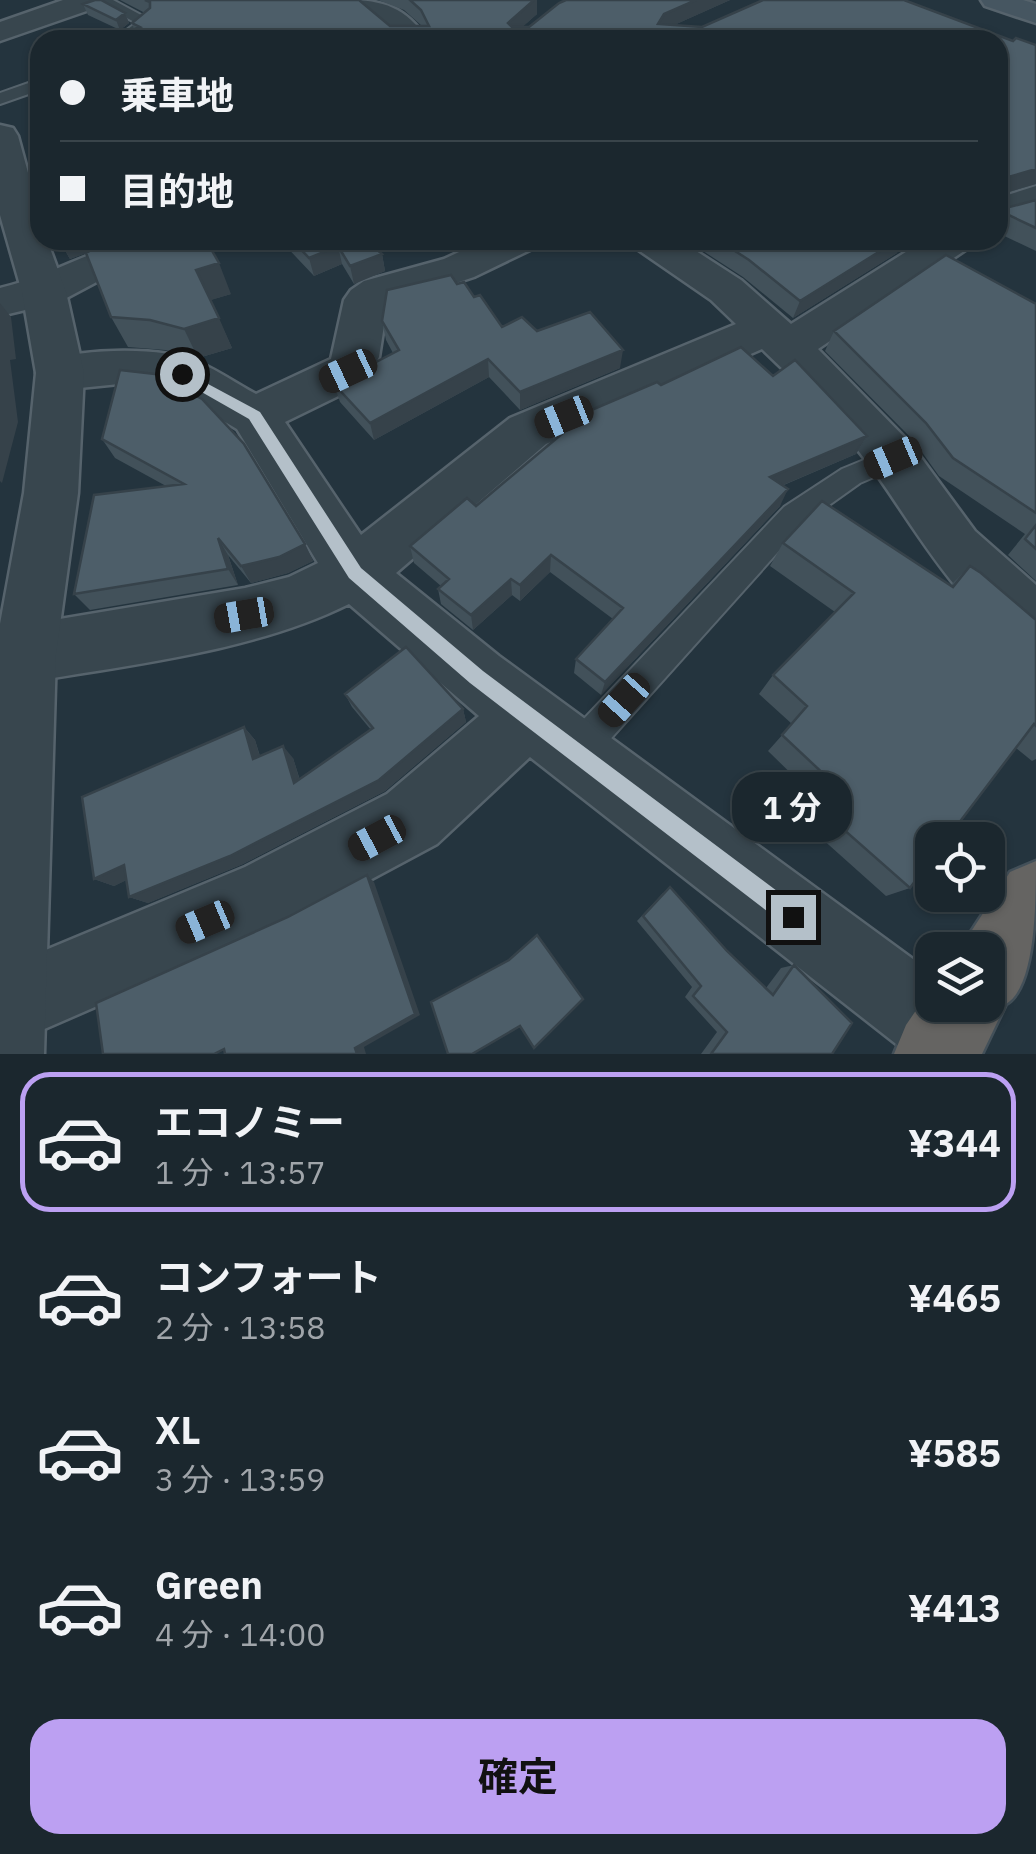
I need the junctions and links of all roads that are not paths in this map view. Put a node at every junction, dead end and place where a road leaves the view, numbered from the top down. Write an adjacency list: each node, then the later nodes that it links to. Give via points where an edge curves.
1 (91, 0): 8 (street)
2 (102, 0): 6 (lane, via 147,22)
3 (360, 0): 7 (street)
4 (994, 0): 5 (main road)
5 (1036, 14)
6 (135, 30)
7 (402, 30)
8 (0, 32)
9 (30, 88): 10 (lane)
10 (0, 99)
11 (0, 136): 14 (street)
12 (1036, 198): 13 (street)
13 (1008, 208)
14 (30, 249)
15 (30, 250): 20 (street)
16 (144, 250): 20 (street, via 106,260)
17 (497, 250): 24 (street, via 379,291 366,300 348,371)
18 (665, 250): 22 (street, via 726,290)
19 (935, 250): 22 (street)
20 (44, 292): 21 (street); 23 (street)
21 (0, 302)
22 (778, 338): 25 (street); 26 (street, via 528,432)
23 (60, 372): 24 (street, via 119,367 182,374); 28 (street, via 51,493)
24 (254, 416): 26 (street)
25 (893, 458): 27 (street, via 954,548); 29 (lane, via 851,476 794,515)
26 (355, 573): 28 (street, via 299,600 244,615); 29 (street)
27 (1036, 623)
28 (13, 656): 33 (street)
29 (552, 734): 32 (street); 33 (street, via 412,819)
30 (1036, 898): 31 (highway)
31 (1005, 946)
32 (915, 986)
33 (4, 1030)

